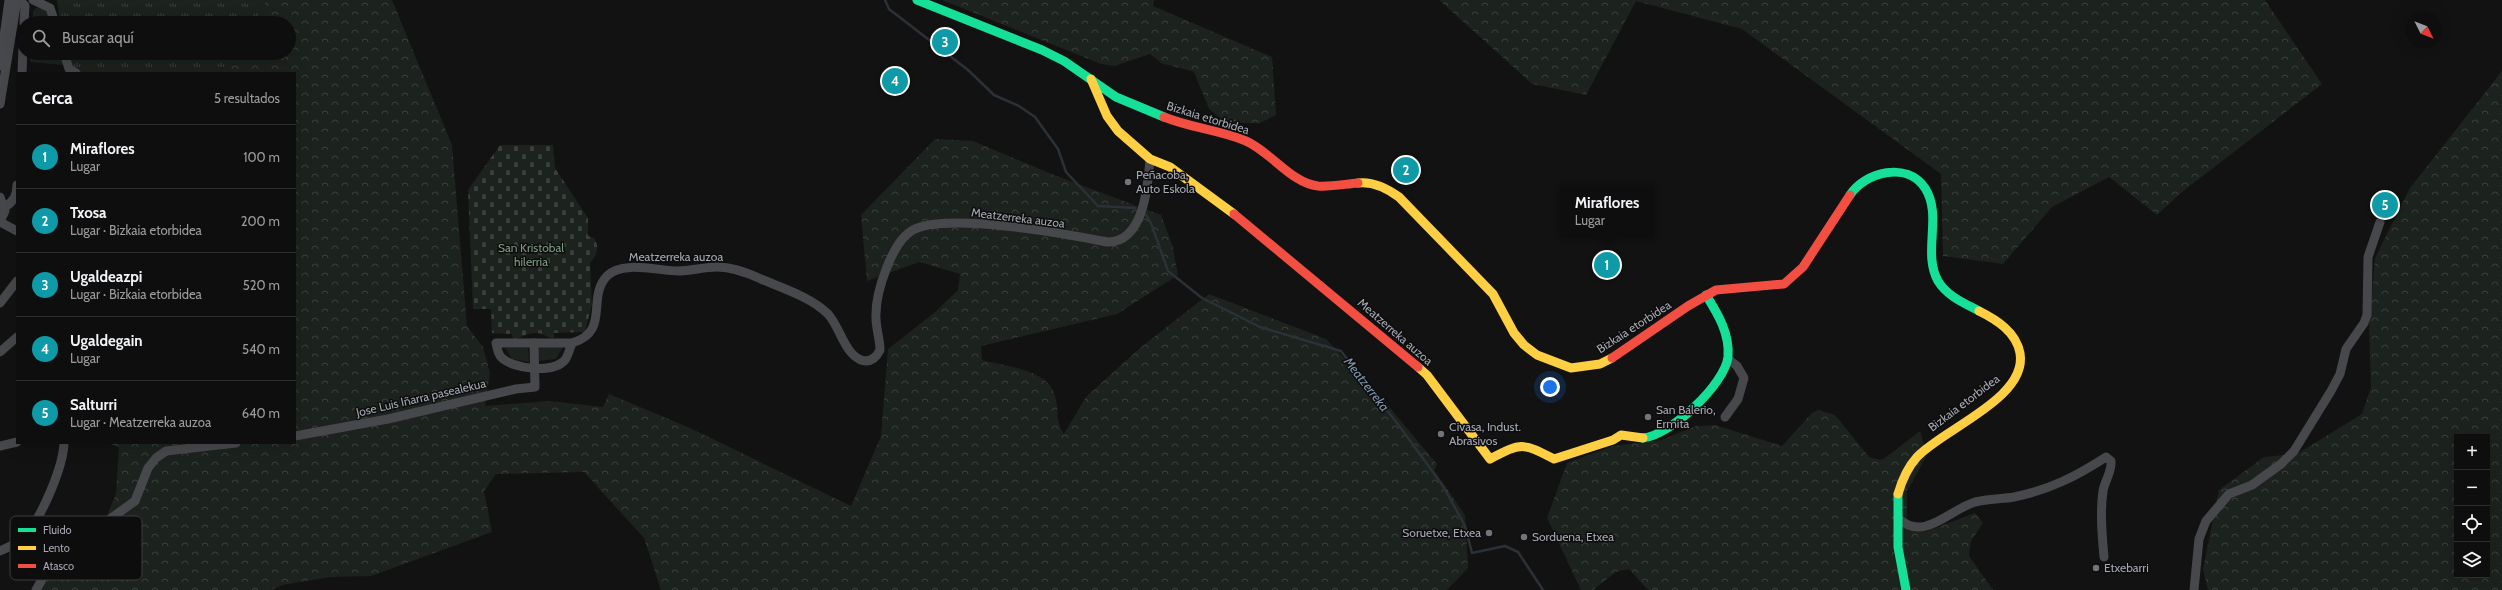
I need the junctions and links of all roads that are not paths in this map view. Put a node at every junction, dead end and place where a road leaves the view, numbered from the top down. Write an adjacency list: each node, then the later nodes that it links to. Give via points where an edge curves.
1 (10, 0): 10 (street)
2 (17, 0): 14 (street)
3 (20, 0): 6 (street, via 25,6)
4 (917, 0): 13 (street, Bizkaia etorbidea, via 1042,50)
5 (34, 1): 7 (street, via 50,8)
6 (24, 16)
7 (53, 16)
8 (22, 60): 11 (street)
9 (66, 60): 12 (street, via 69,69)
10 (0, 66)
11 (22, 72)
12 (76, 72)
13 (1091, 79): 15 (street, Meatzerreka auzoa, via 1110,123); 23 (street, Bizkaia etorbidea, via 1116,96 1170,120 1248,142 1306,183 1319,186 1364,182 1388,189 1399,197 1493,294 1514,333 1524,344 1537,355 1553,363 1571,368 1600,364)
14 (0, 104)
15 (1150, 159): 27 (street, Meatzerreka auzoa, via 1148,192 1141,210 1131,231 1117,242 981,224 935,225 912,231 896,249 883,279 875,315 880,350 874,359 869,361 857,357 850,351 835,324 821,308 759,278 717,267 677,271 628,268 611,273 602,284 594,326 583,339); 29 (street, Meatzerreka auzoa, via 1170,167 1198,186 1409,358 1426,375 1490,459 1510,448 1526,445 1554,459 1613,440 1621,435 1633,440 1647,438 1680,421 1690,412 1722,373)
16 (16, 191): 18 (street, via 11,203)
17 (0, 197): 18 (street)
18 (5, 207): 19 (street)
19 (0, 222): 21 (street)
20 (2380, 222): 46 (street, via 2368,257 2367,315 2346,349 2340,374 2290,455 2252,485 2229,494 2206,521 2199,539)
21 (16, 231)
22 (16, 282): 24 (street)
23 (1706, 295): 29 (street, via 1720,317 1726,333); 39 (street, Bizkaia etorbidea, via 1716,290 1784,284 1794,277 1854,189 1863,181 1887,171 1904,172 1920,182 1930,203 1933,268 1938,280 1950,294 1998,320 2009,331 2017,343 2021,365 2018,375 1994,400 1931,443 1918,455 1905,472 1899,492)
24 (0, 303)
25 (16, 338): 28 (street)
26 (534, 343): 27 (street); 30 (street); 30 (street, via 496,343 500,356 510,364)
27 (572, 343): 30 (street, via 565,360 556,366)
28 (0, 352)
29 (1728, 359): 31 (street, via 1737,366 1744,378 1738,399)
30 (535, 370): 32 (street, Jose Luis Iñarra pasealekua, via 535,387)
31 (1725, 417)
32 (296, 436)
33 (16, 442): 36 (street)
34 (64, 444): 37 (street, via 55,476)
35 (227, 444): 38 (street, via 166,451 148,468 135,502)
36 (0, 446)
37 (39, 516)
38 (115, 516)
39 (1898, 518): 42 (street, via 1913,526 1928,526 1972,503 2024,495 2062,483 2106,457 2112,466 2102,502); 45 (street, Bizkaia etorbidea, via 1897,534)
40 (10, 545): 41 (street)
41 (0, 551)
42 (2104, 557)
43 (42, 580): 44 (street)
44 (36, 590)
45 (1906, 590)
46 (2194, 590)

